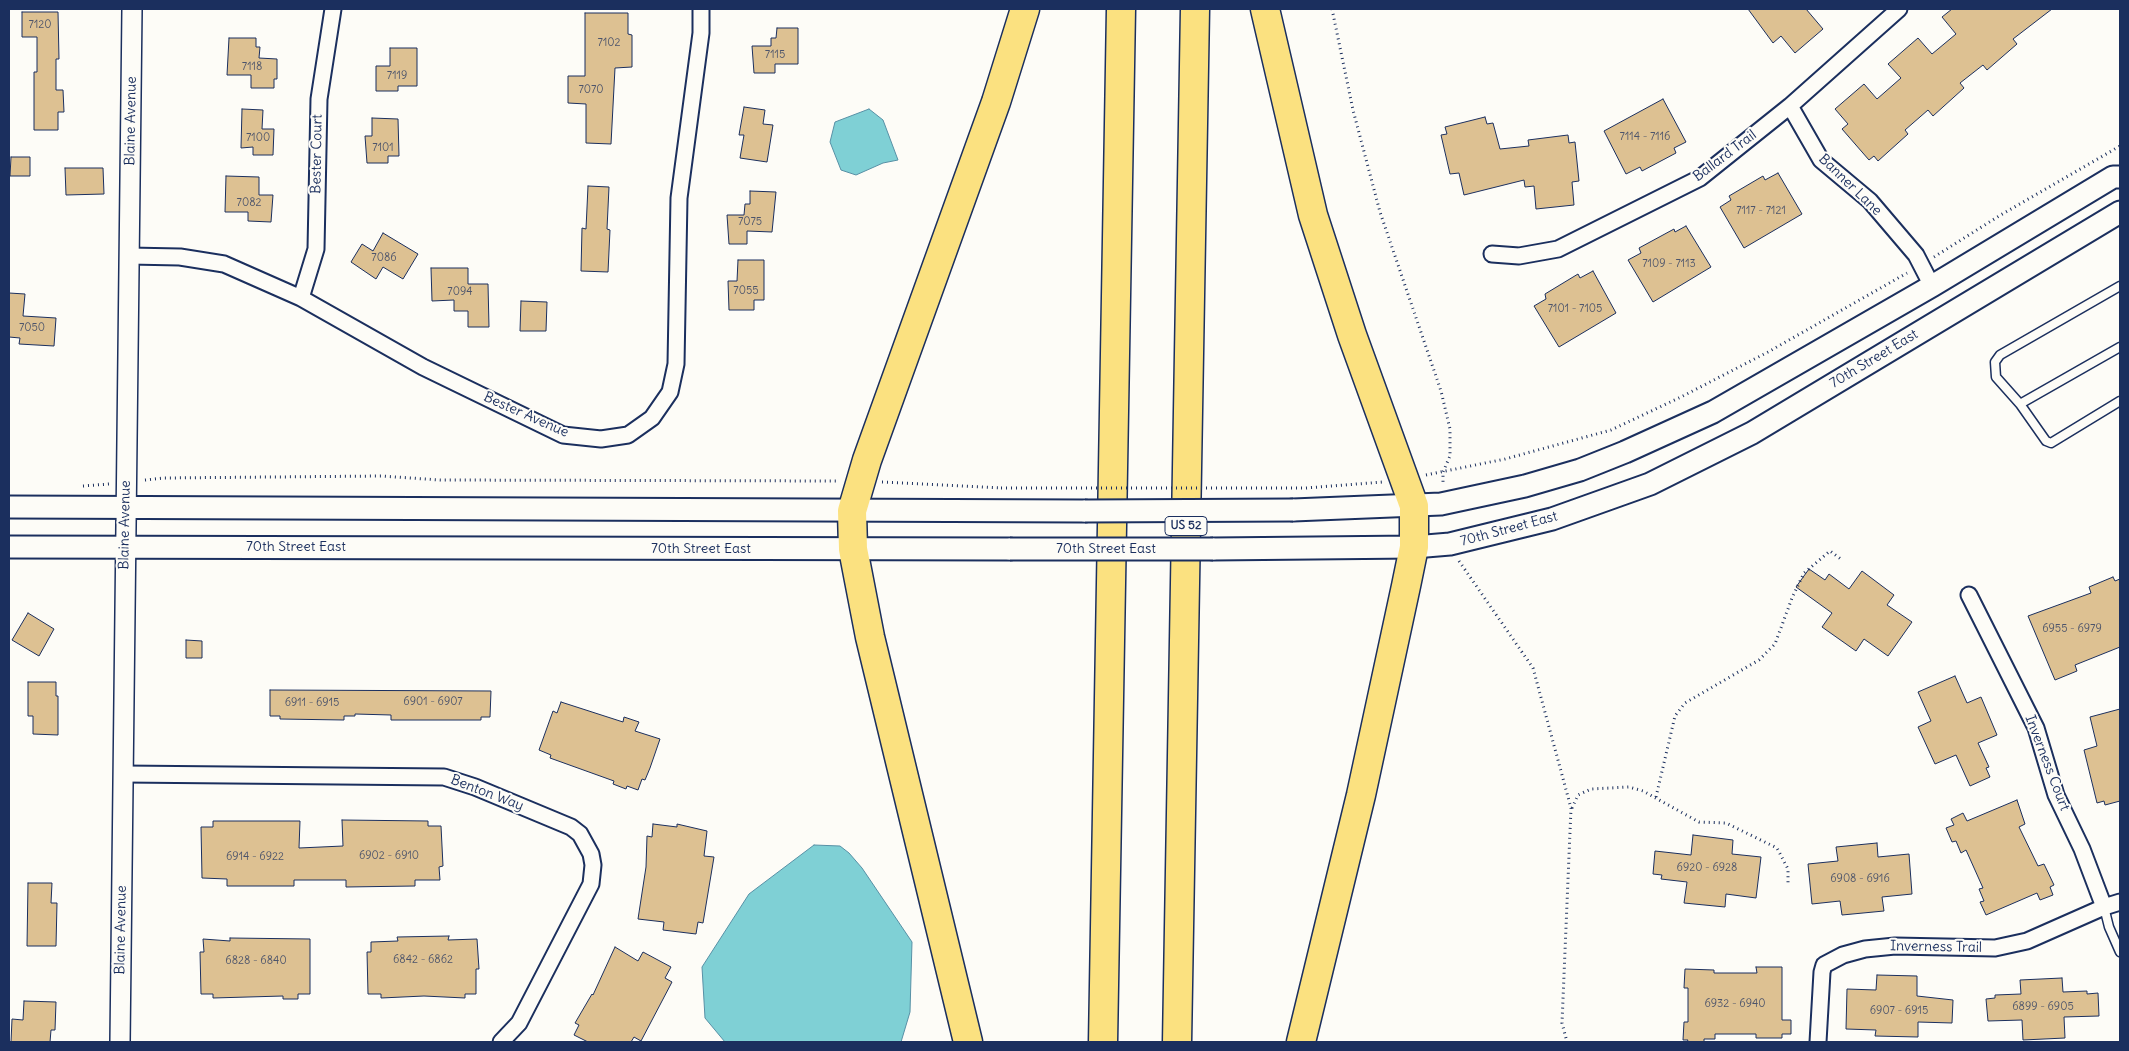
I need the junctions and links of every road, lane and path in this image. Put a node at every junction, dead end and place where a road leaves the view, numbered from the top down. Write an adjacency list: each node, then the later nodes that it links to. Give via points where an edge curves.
1 (132, 9): 15 (street, Blaine Avenue)
2 (333, 9): 19 (street, Bester Court, via 318,99 316,249)
3 (700, 9): 19 (street, Bester Avenue, via 701,33 680,198 676,364 670,392 652,418 628,435 601,439 564,435 423,367)
4 (1024, 9): 25 (highway, via 996,102)
5 (1121, 9): 50 (highway)
6 (1195, 9): 51 (highway, US 52)
7 (1266, 9): 24 (highway, via 1313,215)
8 (1332, 9): 23 (path, via 1353,110 1380,212 1441,390 1450,429 1450,456)
9 (1899, 9): 10 (street, Ballard Trail)
10 (1790, 106): 14 (street, Ballard Trail, via 1700,178 1558,249 1519,256); 16 (street, Banner Lane, via 1822,160 1870,201)
11 (2120, 146): 16 (path)
12 (2120, 177): 17 (main road, via 2113,177)
13 (2120, 212): 33 (main road, 70th Street East, via 1752,433 1658,480 1552,519)
14 (1492, 254)
15 (129, 256): 19 (street, Bester Avenue, via 180,257 224,264); 26 (street, Blaine Avenue)
16 (1921, 265): 17 (street, Banner Lane); 23 (path, via 1768,352 1611,430)
17 (1932, 286): 28 (main road, via 1713,412 1672,431 1580,470)
18 (2120, 286): 22 (lane, via 2000,355 1995,362 1996,376)
19 (302, 298)
20 (2120, 347): 22 (lane)
21 (2120, 401): 22 (lane, via 2051,443 2046,441)
22 (2020, 404)
23 (1443, 472): 24 (path); 28 (path)
24 (1403, 479): 25 (path, bridge, via 1306,488 1002,488); 29 (highway)
25 (860, 481): 26 (path, via 450,480 381,476 164,478); 32 (highway)
26 (126, 482): 27 (path); 31 (street, Blaine Avenue)
27 (75, 486)
28 (1442, 504): 29 (main road)
29 (1414, 506): 32 (main road, bridge, via 1293,510); 36 (highway)
30 (9, 508): 31 (main road)
31 (125, 508): 32 (main road); 35 (street, Blaine Avenue)
32 (852, 511): 37 (highway)
33 (1450, 544): 36 (main road, 70th Street East); 42 (path, via 1464,571 1533,668)
34 (9, 547): 35 (main road, 70th Street East)
35 (125, 547): 37 (main road, 70th Street East); 40 (street, Blaine Avenue)
36 (1414, 547): 37 (main road, 70th Street East, bridge); 52 (highway, via 1360,796)
37 (853, 550): 49 (highway, via 870,637)
38 (1842, 560): 41 (path, via 1830,551 1804,574 1776,644 1759,660 1685,703 1675,716)
39 (1969, 595): 45 (street, Inverness Court, via 2036,728 2056,795 2082,849)
40 (122, 774): 47 (street, Blaine Avenue); 48 (street, Benton Way, via 444,777 571,827 580,834 591,854 592,884 519,1023)
41 (1656, 797): 42 (path, via 1629,787 1591,789 1578,795); 43 (path, via 1699,822 1726,823 1776,848 1788,869)
42 (1571, 808): 53 (path, via 1562,1023)
43 (1788, 883)
44 (2120, 902): 45 (street, Inverness Trail)
45 (2104, 907): 46 (lane); 54 (street, Inverness Trail, via 2028,941 1995,948 1895,946 1843,955 1824,965)
46 (2120, 952)
47 (120, 1042)
48 (503, 1042)
49 (968, 1042)
50 (1103, 1042)
51 (1177, 1042)
52 (1301, 1042)
53 (1567, 1042)
54 (1818, 1042)

